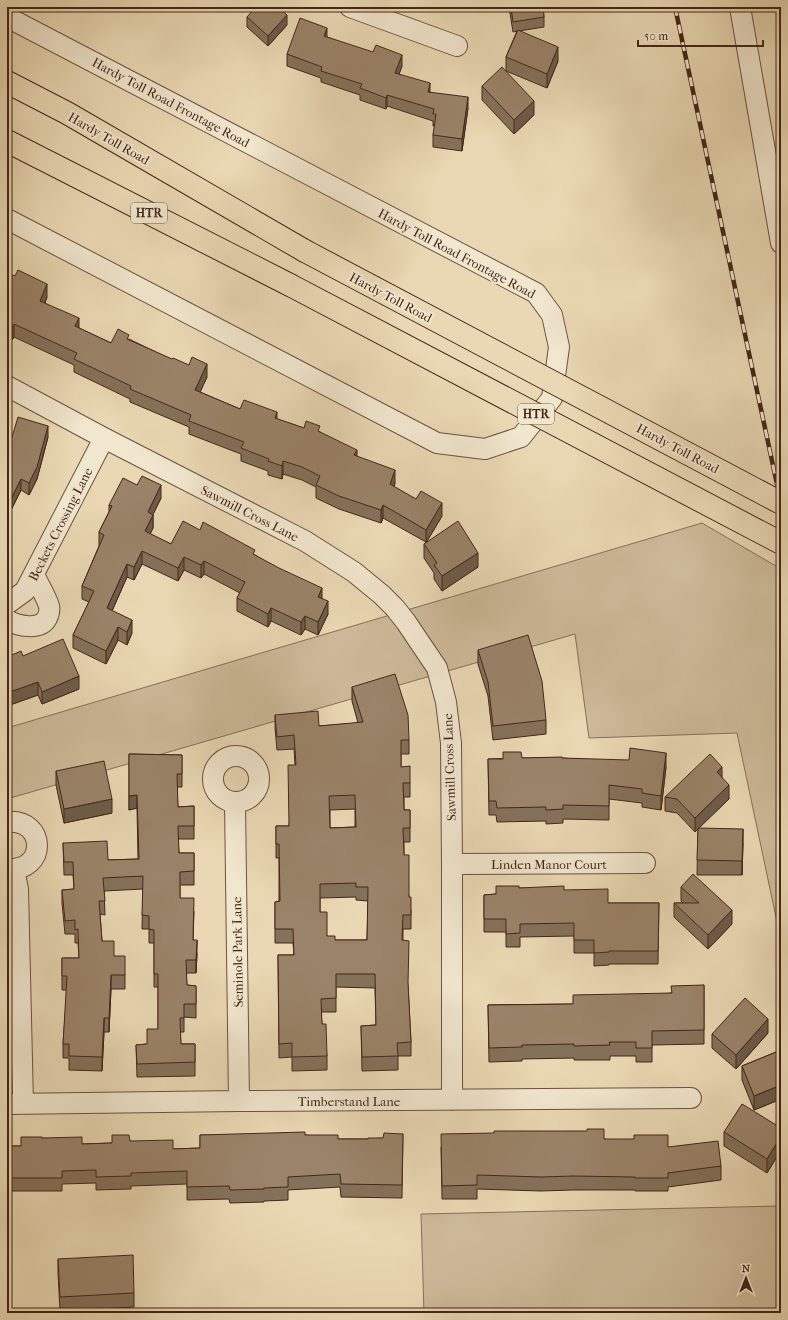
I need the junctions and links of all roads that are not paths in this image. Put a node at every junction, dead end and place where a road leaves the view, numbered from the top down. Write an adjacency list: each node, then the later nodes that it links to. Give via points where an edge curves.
1 (350, 7): 4 (street)
2 (740, 7): 10 (street)
3 (7, 17): 9 (street, Hardy Toll Road Frontage Road, via 536,293 552,315 559,347 552,398 522,437 485,449 437,443)
4 (457, 46)
5 (7, 70): 7 (highway)
6 (7, 82): 7 (highway, Hardy Toll Road / HTR)
7 (67, 113): 13 (highway, Hardy Toll Road / HTR, bridge, via 304,251)
8 (7, 141): 14 (highway, HTR, bridge, via 290,285)
9 (7, 220)
10 (781, 243)
11 (7, 386): 12 (street, Sawmill Cross Lane)
12 (104, 438): 15 (street, Beckets Crossing Lane); 21 (street, Sawmill Cross Lane, via 304,541 369,583 403,617 437,668 446,702 451,744)
13 (781, 502)
14 (781, 543)
15 (34, 574): 16 (street, Beckets Crossing Lane, via 25,591); 17 (street, via 49,606 46,620 22,626)
16 (7, 604)
17 (7, 620)
18 (235, 803): 25 (street, Seminole Park Lane)
19 (7, 822): 22 (street, via 14,821 29,827 37,841 37,849 32,860 22,868)
20 (645, 863): 21 (street, Linden Manor Court)
21 (452, 864): 24 (street, Sawmill Cross Lane)
22 (11, 869): 26 (street, via 18,889)
23 (691, 1098): 24 (street, Timberstand Lane)
24 (452, 1100): 25 (street, Timberstand Lane)
25 (239, 1101): 26 (street, Timberstand Lane)
26 (15, 1104)

